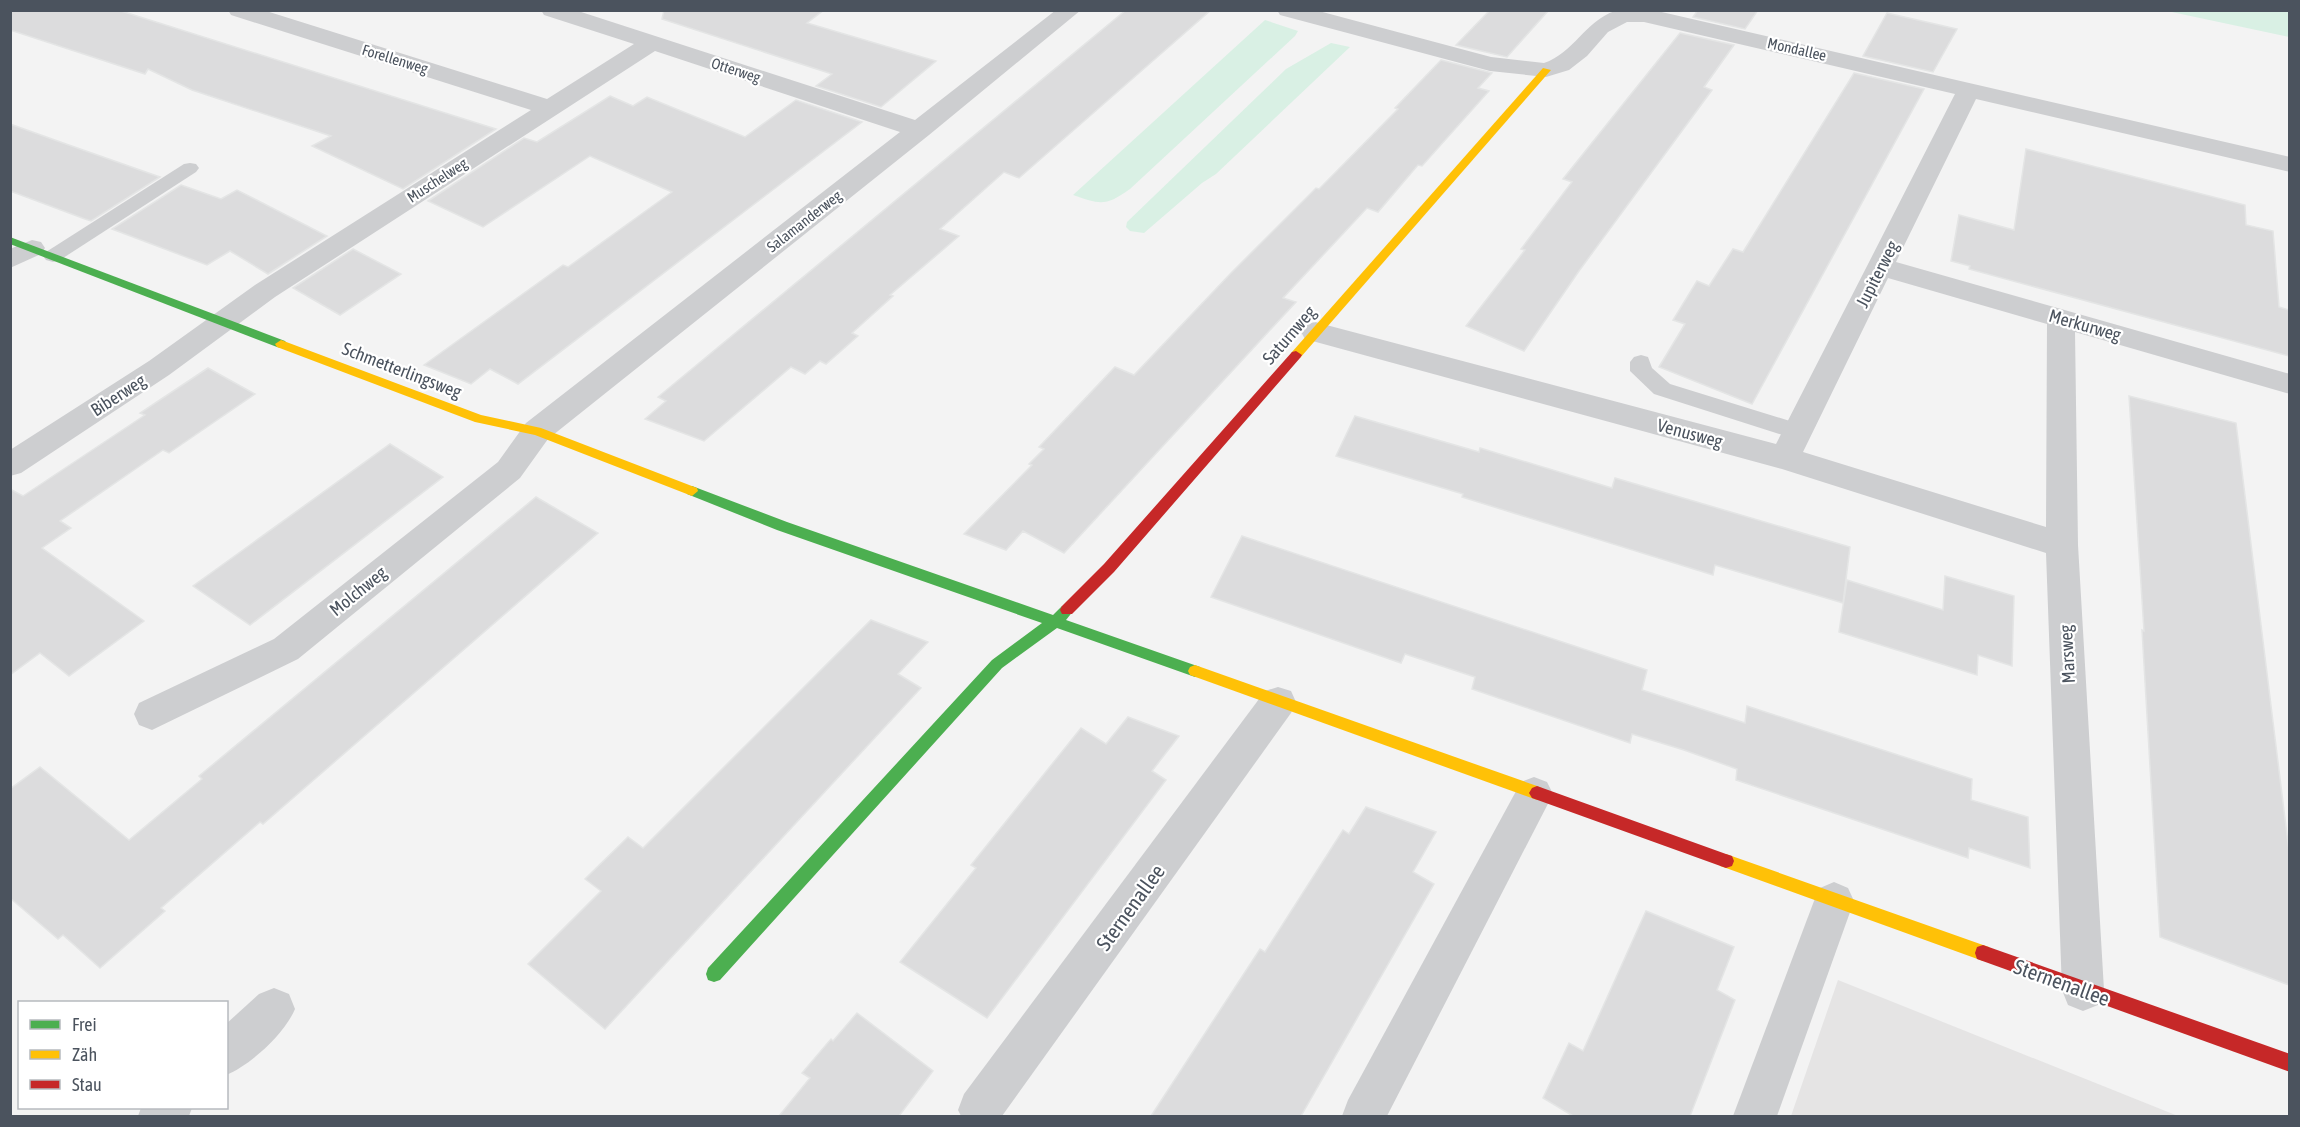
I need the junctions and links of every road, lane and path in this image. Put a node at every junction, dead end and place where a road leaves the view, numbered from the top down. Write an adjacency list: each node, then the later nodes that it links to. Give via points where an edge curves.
1 (239, 10): 7 (street, Forellenweg)
2 (309, 10): 7 (street)
3 (552, 10): 8 (street, Otterweg)
4 (1070, 10): 12 (street, Salamanderweg)
5 (1288, 10): 9 (street, via 1490,64)
6 (1619, 13): 9 (street, Mondallee, via 1579,51 1561,65); 10 (street, Mondallee, via 1644,15)
7 (283, 24): 11 (street, Forellenweg)
8 (653, 42): 11 (street, Muschelweg); 12 (street, Otterweg)
9 (1546, 70): 19 (street, Saturnweg)
10 (1969, 89): 13 (street, Mondallee); 16 (street, Jupiterweg)
11 (550, 108): 18 (street, Muschelweg)
12 (920, 130): 22 (street, Salamanderweg)
13 (2289, 165)
14 (190, 168): 15 (lane)
15 (27, 251): 18 (street, Schmetterlingsweg)
16 (1881, 267): 17 (street, Merkurweg); 23 (street, Jupiterweg)
17 (2061, 318): 21 (street, Merkurweg); 26 (street, Marsweg)
18 (223, 321): 22 (street, Schmetterlingsweg, via 479,419); 24 (street, Biberweg, via 159,368)
19 (1315, 332): 23 (street, Venusweg); 27 (street, Saturnweg, via 1109,568)
20 (1641, 363): 23 (lane, via 1641,370 1662,389)
21 (2289, 384)
22 (537, 431): 25 (street, Schmetterlingsweg); 29 (street, Molchweg, via 509,470 286,649)
23 (1791, 445): 26 (street, Venusweg)
24 (10, 465)
25 (782, 526): 27 (street, Sternenallee)
26 (2062, 544): 33 (street, Marsweg)
27 (1056, 621): 28 (street, Sternenallee); 32 (street, via 997,664)
28 (1278, 702): 30 (street, Sternenallee); 37 (street, Sternenallee)
29 (152, 714)
30 (1534, 794): 31 (street, Sternenallee); 38 (street)
31 (1834, 901): 33 (street, Sternenallee); 39 (street)
32 (714, 974)
33 (2083, 990): 36 (street, Sternenallee)
34 (274, 1009): 35 (street)
35 (228, 1052)
36 (2289, 1063)
37 (980, 1110)
38 (1365, 1116)
39 (1755, 1116)

